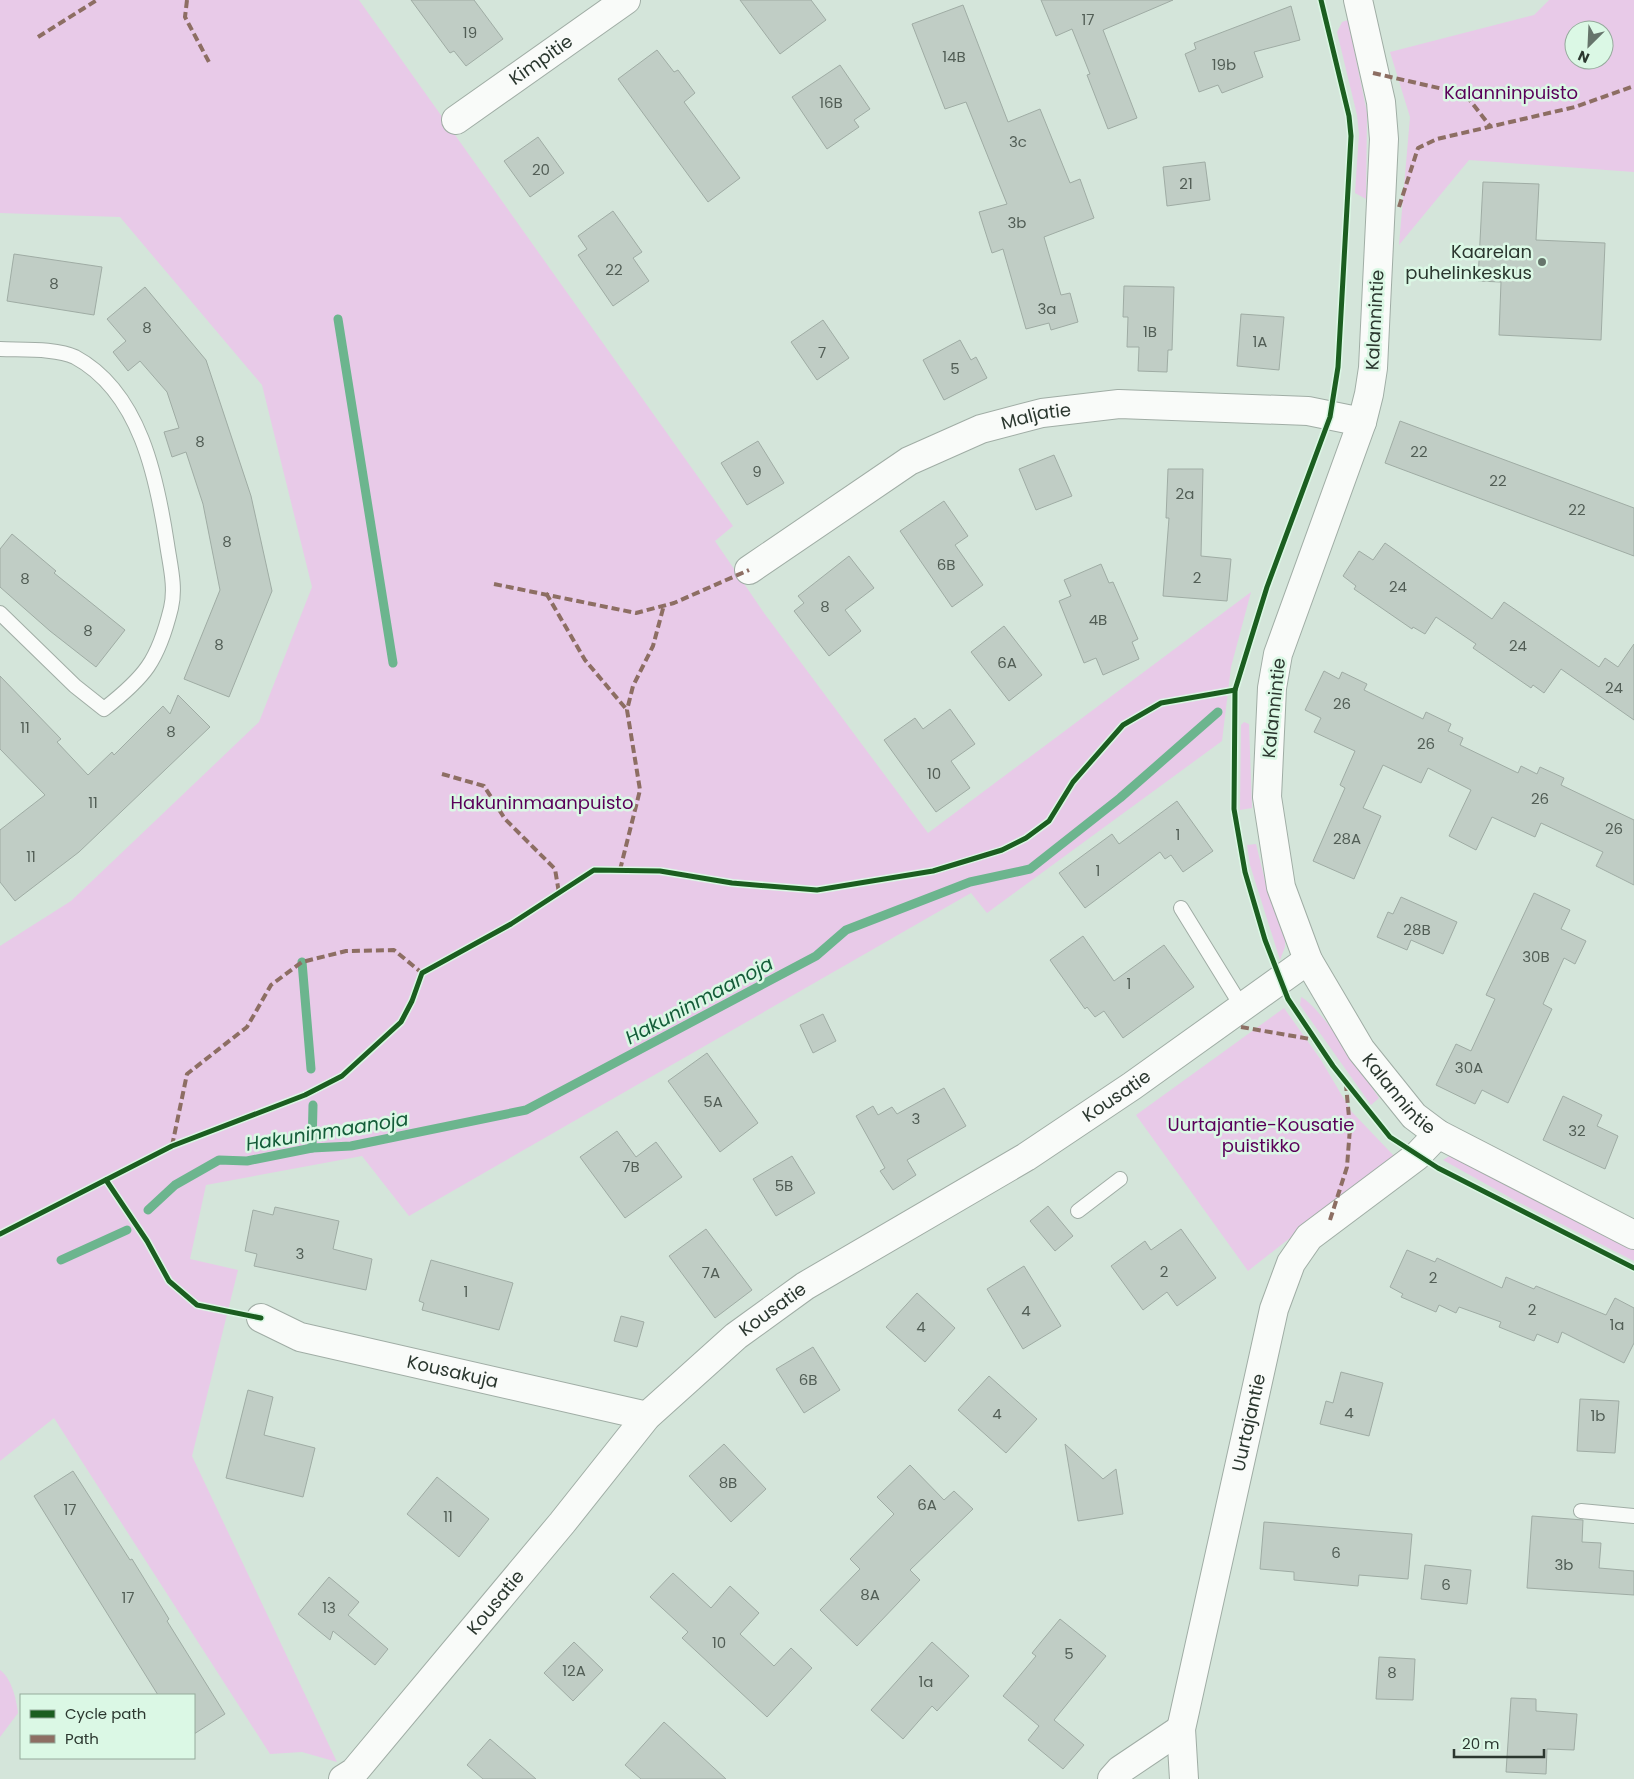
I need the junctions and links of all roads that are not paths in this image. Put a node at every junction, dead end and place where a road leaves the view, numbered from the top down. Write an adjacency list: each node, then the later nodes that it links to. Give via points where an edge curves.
1 (626, 0): 3 (street, Kimpitie)
2 (1358, 0): 5 (street, Kalannintie, via 1381,102 1384,139 1373,368)
3 (456, 120)
4 (0, 349): 7 (lane, via 73,356 105,379 126,408 141,438 159,492 173,584 172,607 149,667 135,685 104,709 75,686)
5 (1362, 422): 6 (street, Maljatie, via 1308,410 1119,404 1042,413 981,429 909,461); 9 (street, Kalannintie, via 1278,654 1272,688 1267,798 1281,887)
6 (749, 570)
7 (0, 613)
8 (1181, 908): 10 (lane)
9 (1308, 960): 10 (street, Kousatie); 11 (street, Kalannintie, via 1361,1050 1414,1116)
10 (1242, 1007): 16 (street, Kousatie, via 1026,1157 805,1286 736,1336)
11 (1438, 1134): 14 (street, Kalannintie); 19 (street, Uurtajantie, via 1417,1156 1309,1237 1291,1263 1274,1309)
12 (1120, 1179): 13 (lane)
13 (1078, 1211)
14 (1634, 1235)
15 (261, 1318): 16 (street, Kousakuja, via 300,1337)
16 (647, 1416): 20 (street, Kousatie, via 354,1772)
17 (1581, 1511): 18 (lane)
18 (1634, 1516)
19 (1182, 1729): 21 (street, via 1120,1770); 22 (street, Uurtajantie)
20 (343, 1779)
21 (1112, 1779)
22 (1184, 1779)

